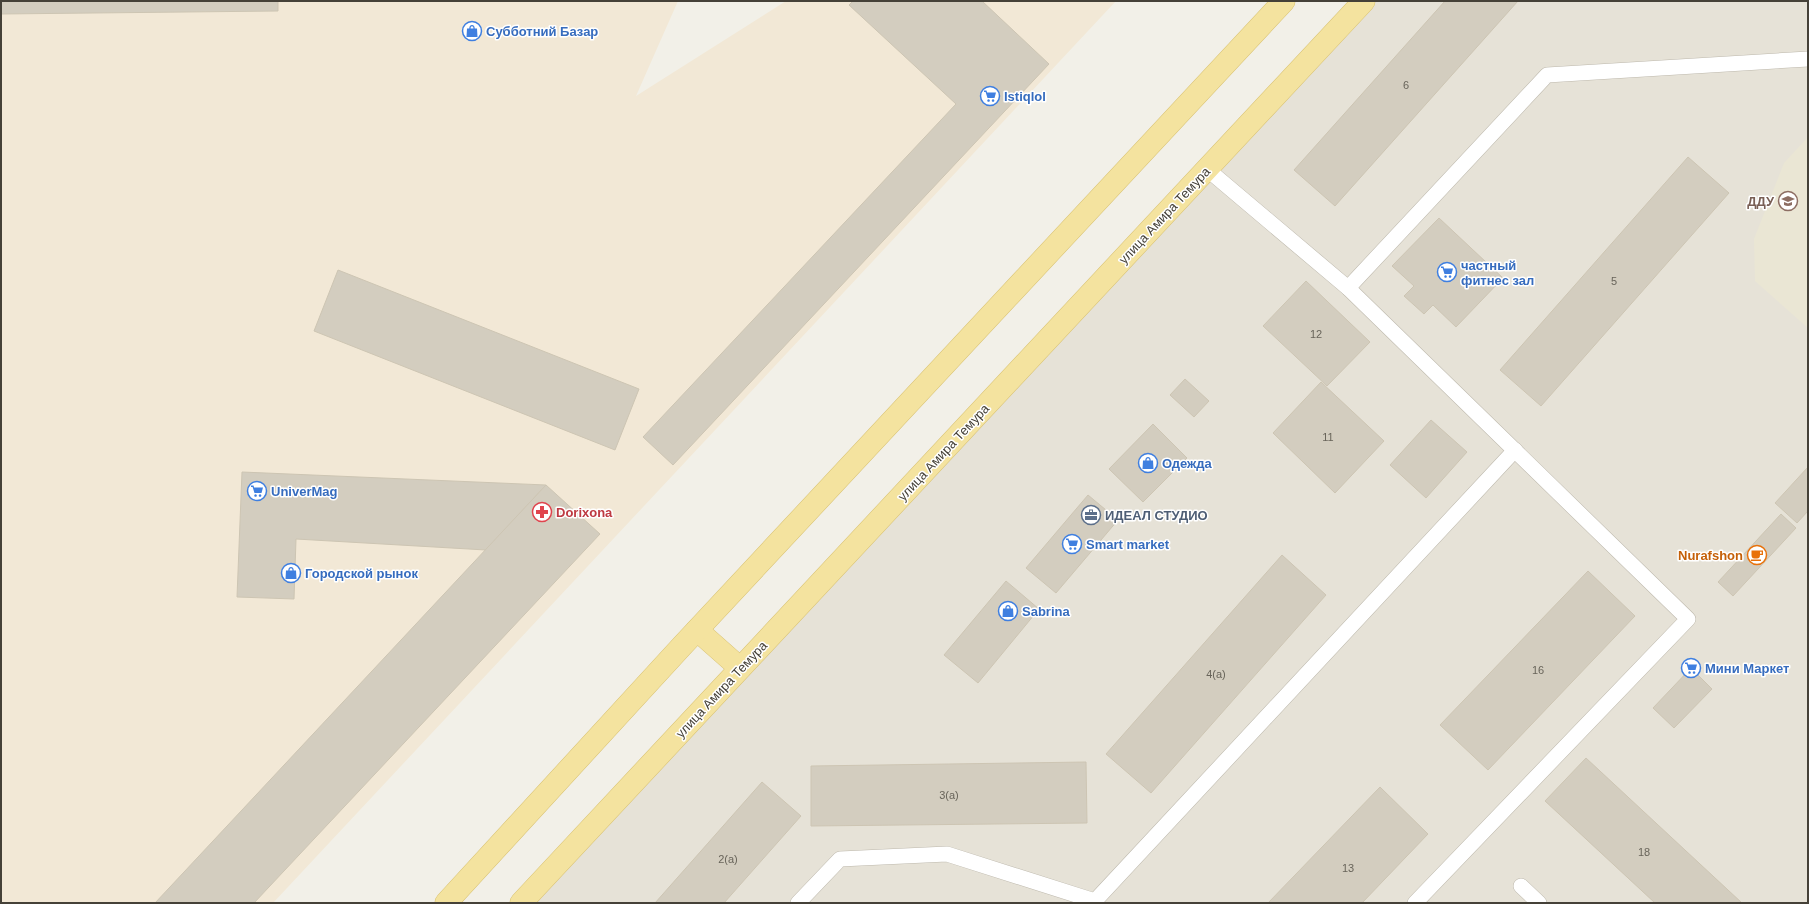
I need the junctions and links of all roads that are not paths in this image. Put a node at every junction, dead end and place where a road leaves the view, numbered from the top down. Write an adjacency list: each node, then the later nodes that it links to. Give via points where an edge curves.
1 (1284, 1): 7 (main road)
2 (1364, 1): 4 (main road, улица Амира Темура)
3 (1808, 59): 5 (lane, via 1547,74)
4 (1207, 169): 5 (lane); 8 (main road, улица Амира Темура)
5 (1348, 288): 6 (lane)
6 (1515, 450): 10 (lane); 14 (lane, via 1688,619)
7 (697, 630): 8 (main road); 11 (main road)
8 (740, 668): 12 (main road, улица Амира Темура)
9 (1521, 886): 15 (lane)
10 (1094, 902): 13 (lane, via 947,854 840,860)
11 (446, 903)
12 (521, 903)
13 (798, 903)
14 (1415, 903)
15 (1539, 903)

